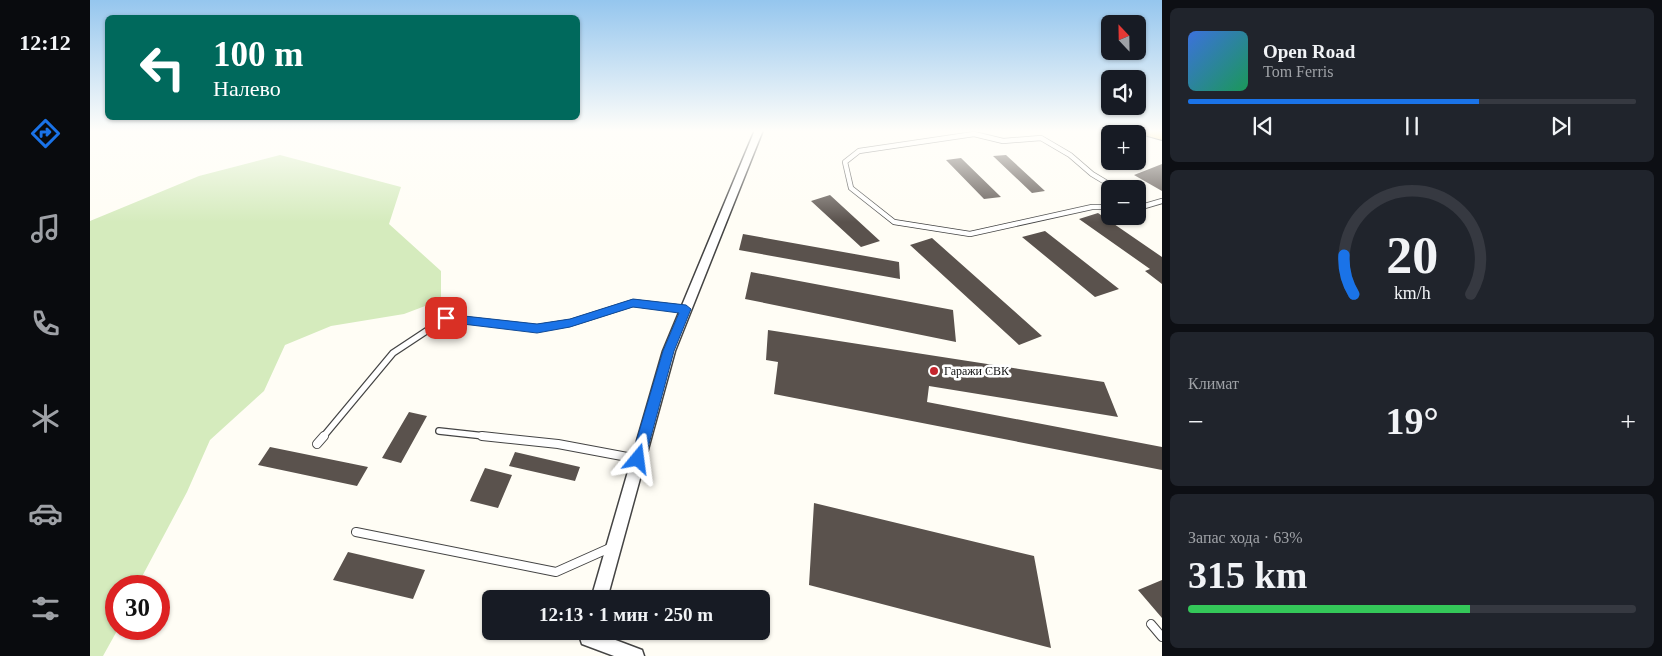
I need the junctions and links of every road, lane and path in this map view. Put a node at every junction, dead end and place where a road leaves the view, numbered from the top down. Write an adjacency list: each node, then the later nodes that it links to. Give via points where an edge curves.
1 (747, 161): 8 (street)
2 (846, 161): 7 (lane, via 852,188 894,222 970,234)
3 (1076, 161): 4 (lane)
4 (1102, 180)
5 (1162, 201): 6 (lane)
6 (1146, 206)
7 (1101, 207)
8 (686, 309): 10 (lane, via 633,303 570,323 537,328 446,318 393,353); 11 (street, via 668,351)
9 (439, 431): 11 (lane, via 558,444)
10 (317, 444)
11 (638, 459): 13 (street)
12 (356, 532): 13 (lane, via 556,572)
13 (614, 546): 14 (street)
14 (602, 590)
15 (1151, 624): 16 (lane)
16 (1162, 637)
17 (593, 640): 18 (street)
18 (636, 656)

